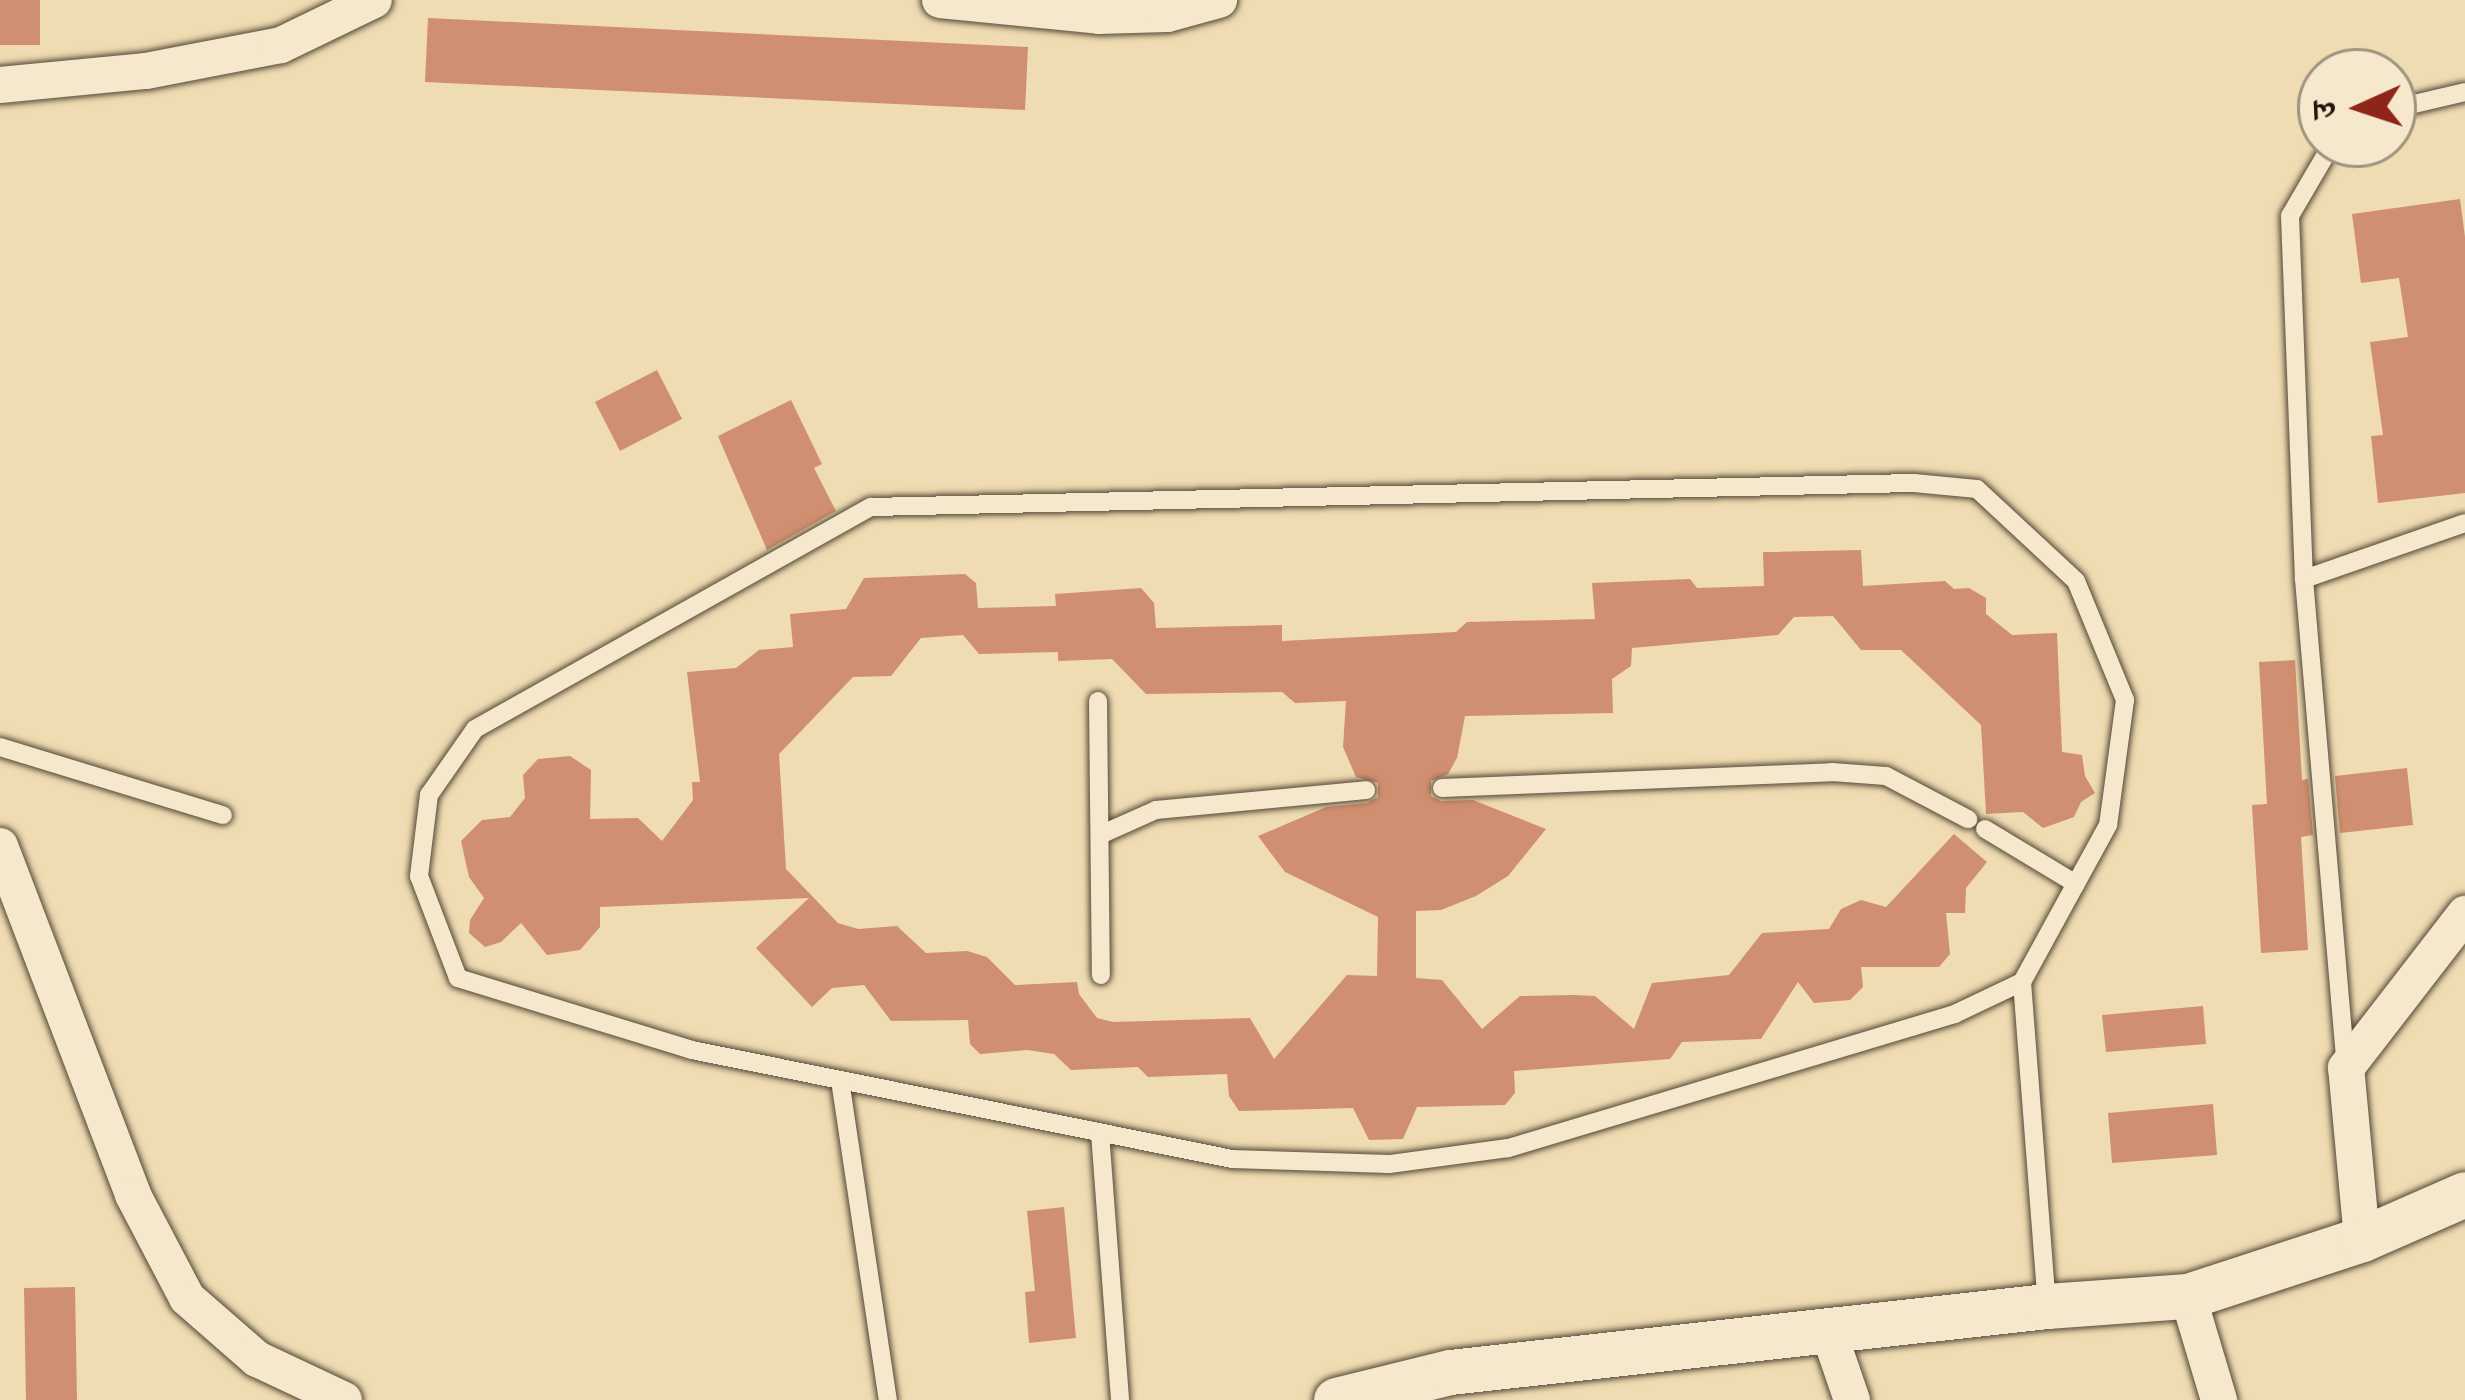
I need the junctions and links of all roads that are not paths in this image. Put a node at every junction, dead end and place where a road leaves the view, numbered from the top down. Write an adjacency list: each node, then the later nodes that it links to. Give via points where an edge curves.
1 (374, 0): 4 (street, via 281,45 146,71)
2 (940, 0): 3 (street, via 1100,16 1167,14)
3 (1219, 0)
4 (0, 85)
5 (2465, 92): 6 (lane)
6 (2417, 103)
7 (2318, 168): 9 (lane, via 2290,216)
8 (2465, 524): 9 (lane)
9 (2304, 579): 21 (lane)
10 (1098, 701): 15 (lane)
11 (0, 747): 14 (lane)
12 (1442, 788): 17 (lane, via 1886,776)
13 (1366, 790): 15 (lane, via 1156,809)
14 (223, 815)
15 (1100, 835): 19 (lane)
16 (0, 846): 30 (street, via 133,1196 187,1298 257,1359)
17 (2076, 884): 20 (lane); 22 (lane, via 2108,825 2126,700 2076,581 1977,489 1914,483 871,507 476,729 429,795 419,876 458,978 692,1050)
18 (2465, 914): 21 (street)
19 (1101, 976)
20 (2022, 982): 23 (lane, via 1955,1014 1508,1148 1389,1164 1232,1159); 27 (lane)
21 (2346, 1068): 25 (street)
22 (840, 1080): 23 (lane); 31 (lane)
23 (1100, 1132): 32 (lane)
24 (2465, 1194): 25 (street)
25 (2362, 1239): 26 (street)
26 (2188, 1296): 27 (street); 34 (street)
27 (2047, 1306): 28 (street)
28 (1828, 1330): 29 (street, via 1450,1372); 33 (street)
29 (1349, 1398)
30 (344, 1400)
31 (888, 1400)
32 (1120, 1400)
33 (1852, 1400)
34 (2219, 1400)

